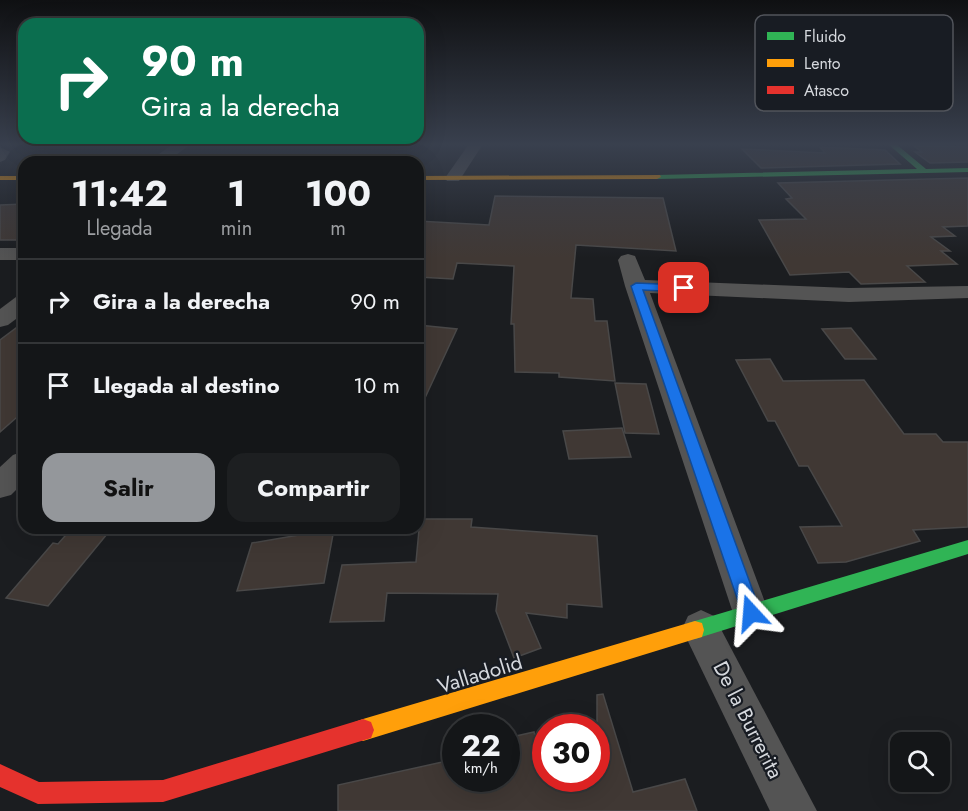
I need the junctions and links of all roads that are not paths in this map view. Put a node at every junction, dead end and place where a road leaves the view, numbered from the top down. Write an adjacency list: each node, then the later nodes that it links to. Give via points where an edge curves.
1 (0, 254): 2 (street)
2 (18, 254)
3 (628, 260): 4 (street)
4 (636, 286): 5 (street, via 849,295); 11 (street)
5 (968, 292)
6 (18, 306): 7 (street)
7 (0, 320)
8 (18, 469): 9 (street)
9 (0, 486)
10 (968, 547): 11 (main road, Valladolid)
11 (751, 613): 12 (main road, Valladolid)
12 (701, 628): 14 (main road, Valladolid); 15 (street, De la Burrerita)
13 (0, 775): 14 (main road, Valladolid, via 38,793)
14 (162, 801)
15 (794, 811)

